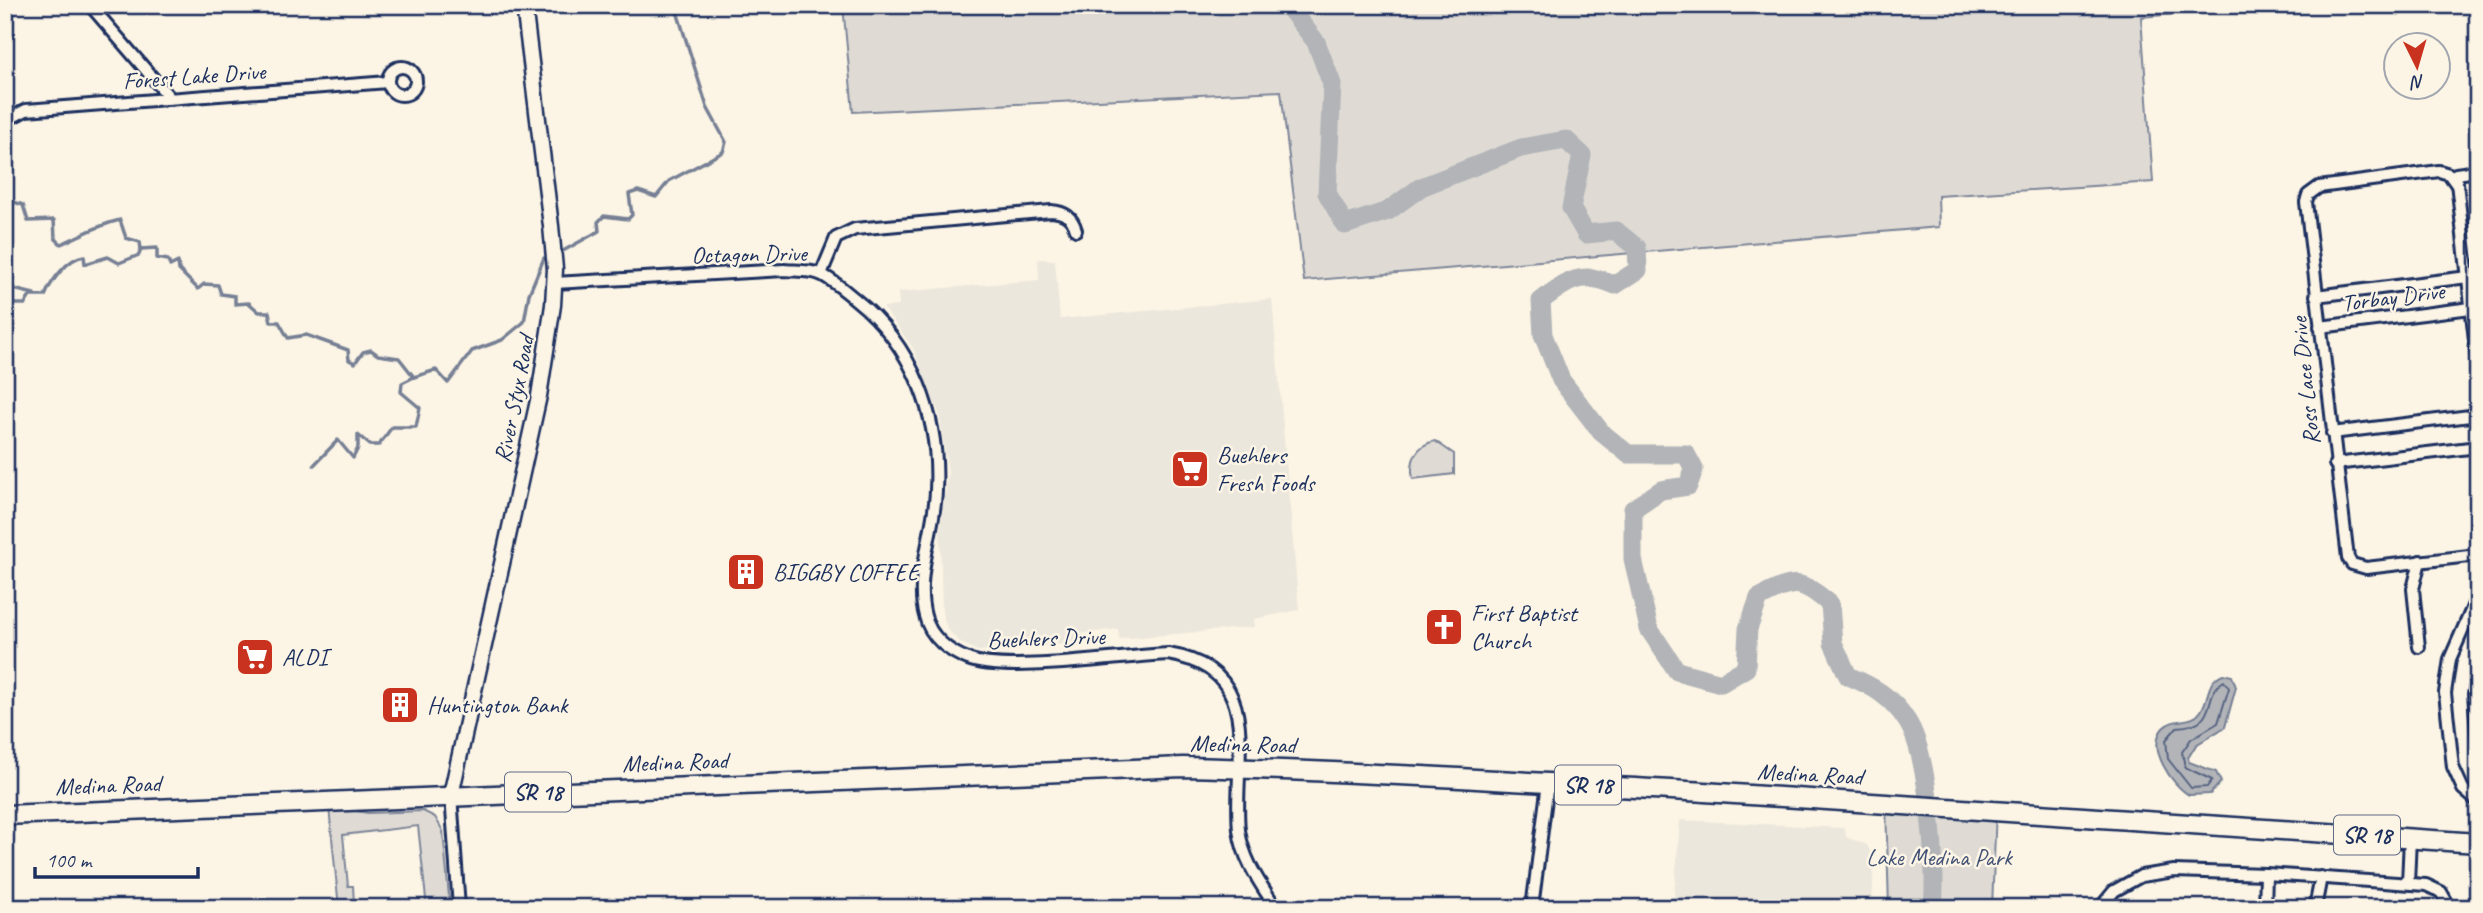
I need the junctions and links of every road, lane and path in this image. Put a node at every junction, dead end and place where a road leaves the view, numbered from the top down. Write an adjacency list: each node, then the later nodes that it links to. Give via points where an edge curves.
1 (90, 5): 4 (street)
2 (524, 5): 11 (street, River Styx Road)
3 (388, 82): 4 (street, Forest Lake Drive)
4 (170, 98): 5 (street, Forest Lake Drive, via 26,110)
5 (5, 121)
6 (2478, 171): 7 (street, via 2456,174)
7 (2457, 185): 10 (street); 12 (street, Ross Lace Drive, via 2449,174 2439,171 2313,190 2306,202)
8 (1076, 230): 9 (street, Octagon Drive, via 1073,220 1051,211 855,229 836,238)
9 (821, 274): 11 (street, Octagon Drive, via 784,270); 26 (street, Buehlers Drive, via 882,323 902,351 929,412 937,454 936,494 921,590 925,619 942,644 987,665 1168,653 1185,656 1224,681 1234,700 1240,722)
10 (2471, 280): 12 (street); 13 (street)
11 (554, 283): 28 (street, River Styx Road, via 550,341 539,396)
12 (2316, 296): 14 (street, Ross Lace Drive)
13 (2471, 308): 14 (street, Torbay Drive); 15 (street)
14 (2320, 327): 17 (street, Ross Lace Drive)
15 (2478, 366)
16 (2478, 415): 17 (street)
17 (2332, 433): 19 (street, Ross Lace Drive)
18 (2478, 447): 19 (street)
19 (2335, 464): 21 (street, Ross Lace Drive, via 2345,552 2352,564 2366,568)
20 (2478, 555): 21 (street)
21 (2420, 561): 23 (street, via 2413,589)
22 (2478, 594): 29 (street, via 2451,659 2445,693 2453,767 2463,789)
23 (2419, 647)
24 (2478, 676): 25 (street, via 2474,694)
25 (2478, 742)
26 (1241, 769): 27 (highway, Medina Road / SR 18); 28 (highway, Medina Road / SR 18, via 1116,769); 37 (street, Buehlers Drive, via 1242,847 1254,876)
27 (1548, 783): 31 (highway, Medina Road / SR 18); 38 (street)
28 (451, 795): 30 (highway, Medina Road / SR 18); 36 (street)
29 (2478, 802)
30 (5, 815)
31 (2410, 838): 32 (highway, Medina Road / SR 18); 35 (street)
32 (2478, 843)
33 (2266, 874): 34 (street); 39 (street, via 2174,871 2141,876 2114,891); 40 (street)
34 (2321, 877): 35 (street); 41 (street)
35 (2408, 883): 42 (street, via 2434,887)
36 (459, 908)
37 (1276, 908)
38 (1532, 908)
39 (2100, 908)
40 (2265, 908)
41 (2315, 908)
42 (2451, 908)

